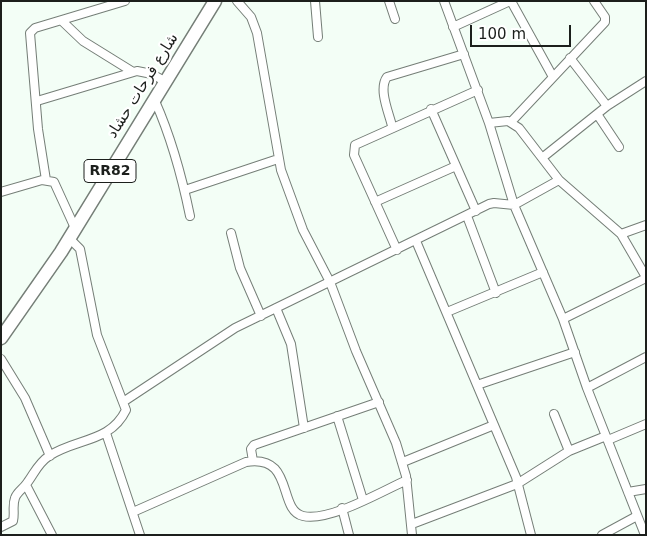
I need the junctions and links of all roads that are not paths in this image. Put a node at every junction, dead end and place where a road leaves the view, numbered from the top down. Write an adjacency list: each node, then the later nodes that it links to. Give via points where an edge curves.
1 (125, 1): 10 (street)
2 (215, 1): 18 (main road, شارع فرحات حشاد / RR82)
3 (237, 1): 30 (street, via 251,17 257,34)
4 (315, 1): 12 (street)
5 (389, 1): 9 (street)
6 (444, 1): 11 (street)
7 (511, 1): 11 (street); 16 (street)
8 (594, 1): 14 (street, via 605,22)
9 (395, 19)
10 (62, 21): 15 (street, via 83,41); 20 (street, via 35,28 30,33)
11 (453, 26): 13 (street)
12 (318, 37)
13 (464, 54): 19 (street); 27 (street, via 387,77 383,84)
14 (570, 58): 16 (street); 22 (street)
15 (133, 72): 18 (street, via 145,72); 20 (street)
16 (553, 77): 25 (street)
17 (646, 81): 22 (street)
18 (166, 82): 21 (main road, شارع فرحات حشاد / RR82)
19 (478, 90): 23 (street); 26 (street)
20 (37, 101): 32 (street)
21 (155, 101): 34 (street); 42 (main road, شارع فرحات حشاد / RR82)
22 (606, 106): 24 (street)
23 (430, 109): 27 (street); 31 (street)
24 (597, 114): 28 (street); 29 (street)
25 (511, 122): 26 (street); 29 (street)
26 (490, 123): 37 (street)
27 (392, 126): 36 (street, via 353,148)
28 (619, 147)
29 (542, 158): 33 (street)
30 (278, 159): 34 (street); 49 (street, via 303,230)
31 (456, 166): 36 (street); 38 (street)
32 (46, 180): 35 (street); 42 (street, via 54,182 57,188)
33 (559, 180): 37 (street); 44 (street)
34 (185, 190): 39 (street)
35 (1, 192)
36 (375, 202): 46 (street)
37 (514, 205): 38 (street, via 494,203); 47 (street)
38 (476, 211): 40 (street)
39 (190, 216)
40 (467, 216): 45 (street); 50 (street)
41 (646, 225): 44 (street)
42 (72, 233): 55 (main road, شارع فرحات حشاد / RR82); 61 (street, via 80,249 97,335)
43 (231, 233): 53 (street, via 240,268)
44 (621, 234): 48 (street)
45 (416, 241): 46 (street); 52 (street)
46 (397, 250): 49 (street)
47 (543, 272): 50 (street); 54 (street)
48 (646, 278): 54 (street)
49 (330, 282): 51 (street); 62 (street)
50 (496, 293): 52 (street)
51 (276, 308): 53 (street); 67 (street, via 291,344)
52 (447, 312): 59 (street)
53 (261, 316): 61 (street, via 235,328)
54 (563, 319): 56 (street)
55 (1, 338)
56 (575, 352): 59 (street); 60 (street)
57 (646, 358): 60 (street)
58 (1, 360): 71 (street, via 25,398)
59 (477, 384): 66 (street)
60 (587, 388): 69 (street)
61 (123, 402): 68 (street, via 126,410 120,422)
62 (379, 402): 64 (street); 73 (street)
63 (554, 414): 70 (street)
64 (337, 416): 67 (street); 79 (street)
65 (646, 424): 69 (street)
66 (494, 425): 73 (street); 75 (street)
67 (304, 428): 72 (street, via 254,445 251,448)
68 (106, 433): 71 (street); 81 (street)
69 (607, 438): 70 (street); 78 (street)
70 (569, 451): 75 (street)
71 (50, 456): 76 (street, via 40,464)
72 (253, 461): 80 (street, via 264,461 273,467 297,514 313,516); 81 (street)
73 (403, 462): 74 (street)
74 (407, 480): 79 (street); 83 (street)
75 (517, 484): 83 (street); 89 (street)
76 (26, 485): 84 (street, via 14,501 12,521); 85 (street)
77 (646, 489): 78 (street)
78 (628, 492): 82 (street)
79 (363, 500): 80 (street)
80 (342, 508): 87 (street)
81 (133, 512): 86 (street)
82 (637, 516): 90 (street); 91 (street)
83 (412, 524): 88 (street)
84 (1, 527)
85 (52, 535)
86 (140, 535)
87 (349, 535)
88 (412, 535)
89 (531, 535)
90 (602, 535)
91 (645, 535)

